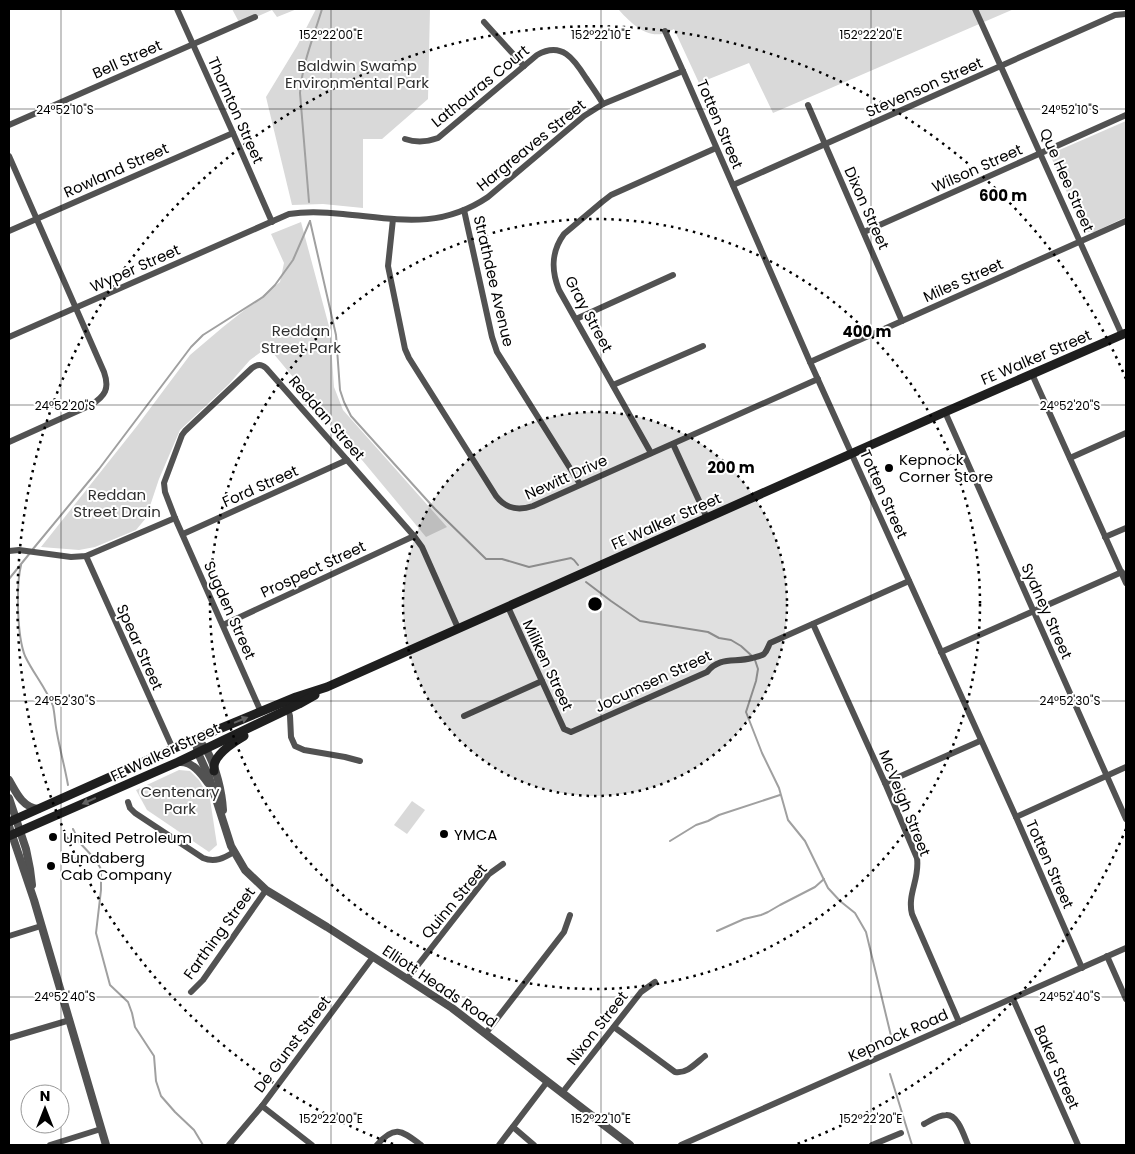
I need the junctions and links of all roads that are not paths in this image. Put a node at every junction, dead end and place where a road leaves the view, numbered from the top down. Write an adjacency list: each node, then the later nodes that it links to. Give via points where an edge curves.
1 (177, 9): 7 (street, Thornton Street)
2 (976, 9): 9 (street, Que Hee Street)
3 (1126, 14): 9 (street, Stevenson Street, via 1115,15)
4 (254, 17): 7 (street, Bell Street)
5 (484, 22): 8 (street)
6 (665, 31): 10 (street, Totten Street)
7 (192, 44): 14 (street, Bell Street); 15 (street, Thornton Street)
8 (524, 66): 11 (street, Lathouras Court, via 547,51 568,54); 16 (street, Lathouras Court, via 438,138 425,142)
9 (1002, 66): 17 (street, Stevenson Street); 19 (street, Que Hee Street)
10 (683, 71): 11 (street, Hargreaves Street); 18 (street, Totten Street)
11 (603, 104): 22 (street, Hargreaves Street, via 584,116 488,197)
12 (808, 105): 17 (street, Dixon Street)
13 (1126, 115): 19 (street, Wilson Street)
14 (9, 125)
15 (233, 133): 23 (street, Rowland Street); 26 (street, Thornton Street)
16 (405, 139)
17 (825, 144): 21 (street, Stevenson Street); 28 (street, Dixon Street)
18 (716, 148): 21 (street, Totten Street); 32 (street, Gray Street, via 611,195 564,234 556,248 553,269 559,290)
19 (1041, 153): 28 (street, Wilson Street); 29 (street, Que Hee Street)
20 (9, 156): 23 (street)
21 (733, 185): 37 (street, Totten Street)
22 (464, 210): 24 (street, Hargreaves Street, via 429,220); 49 (street, Strathdee Avenue, via 497,352)
23 (37, 218): 27 (street, Rowland Street); 31 (street)
24 (393, 220): 26 (street, Hargreaves Street, via 311,212 295,213); 49 (street, Newitt Drive, via 388,266 405,349 500,502 518,510)
25 (1126, 220): 29 (street, Miles Street)
26 (272, 222): 31 (street, Wyper Street)
27 (9, 230)
28 (864, 232): 33 (street, Dixon Street)
29 (1080, 241): 33 (street, Miles Street); 34 (street, Que Hee Street)
30 (673, 274): 32 (street)
31 (76, 307): 35 (street, Wyper Street); 43 (street, via 104,372 105,392 91,405)
32 (576, 318): 40 (street, Gray Street)
33 (902, 321): 37 (street, Miles Street)
34 (1124, 334): 38 (main road, FE Walker Street)
35 (9, 337)
36 (703, 346): 40 (street)
37 (810, 362): 39 (street, Totten Street)
38 (1032, 374): 41 (main road, FE Walker Street); 47 (street)
39 (818, 379): 44 (street, Newitt Drive); 46 (street, Totten Street)
40 (613, 385): 45 (street, Gray Street)
41 (945, 412): 46 (main road, FE Walker Street); 62 (street, Sydney Street)
42 (1126, 433): 47 (street)
43 (9, 442)
44 (673, 444): 45 (street, Newitt Drive); 51 (street)
45 (651, 453): 49 (street, Newitt Drive)
46 (852, 454): 51 (main road, FE Walker Street); 59 (street, Totten Street)
47 (1070, 458): 55 (street)
48 (346, 460): 50 (street, Reddan Street, via 266,368 256,366 182,435 164,483); 53 (street, Ford Street); 54 (street, Reddan Street)
49 (580, 484)
50 (175, 518): 53 (street, Sugden Street); 57 (street)
51 (707, 518): 61 (main road, FE Walker Street)
52 (1126, 528): 55 (street)
53 (183, 534): 64 (street, Sugden Street)
54 (414, 536): 64 (street, Prospect Street); 65 (street, Reddan Street)
55 (1105, 537): 58 (street)
56 (9, 551): 57 (street)
57 (86, 556): 75 (street, Spear Street)
58 (1122, 572): 60 (street); 62 (street)
59 (909, 581): 63 (street, Jocumsen Street); 66 (street, Totten Street)
60 (1126, 583)
61 (508, 607): 65 (main road, FE Walker Street); 67 (street, Miliken Street)
62 (1034, 611): 66 (street); 81 (street, Sydney Street)
63 (814, 624): 72 (street, Jocumsen Street, via 770,644 762,655 715,664 708,672); 83 (street, McVeigh Street)
64 (223, 625): 69 (street, Sugden Street)
65 (458, 628): 68 (main road, FE Walker Street, via 327,687 296,697)
66 (941, 652): 74 (street, Totten Street)
67 (542, 681): 71 (street); 72 (street, Miliken Street)
68 (287, 705): 69 (main road, FE Walker Street); 70 (main road, FE Walker Street); 77 (street, via 295,746)
69 (261, 712): 73 (main road, FE Walker Street, one-way to 69)
70 (274, 716): 76 (main road, FE Walker Street); 80 (main road, via 228,747 216,760)
71 (464, 716)
72 (568, 732)
73 (196, 738): 75 (main road, FE Walker Street); 76 (street, Elliott Heads Road)
74 (980, 741): 83 (street); 88 (street, Totten Street)
75 (173, 749): 87 (main road, FE Walker Street)
76 (202, 751): 78 (main road, FE Walker Street); 80 (street, Elliott Heads Road); 84 (street, Elliott Heads Road)
77 (360, 761)
78 (178, 762): 84 (street, via 193,766); 93 (main road, FE Walker Street, one-way to 93)
79 (1126, 767): 81 (street)
80 (214, 771): 91 (street, Elliott Heads Road, via 221,794)
81 (1107, 776): 88 (street); 89 (street, Sydney Street)
82 (9, 780): 87 (street, via 26,804)
83 (885, 783): 110 (street, McVeigh Street, via 917,858 917,876 910,904 912,914)
84 (214, 793): 91 (street, Elliott Heads Road)
85 (9, 798): 90 (street)
86 (128, 802): 94 (street, via 135,813 204,858 216,860)
87 (38, 809): 90 (main road, FE Walker Street)
88 (1016, 817): 103 (street, Totten Street)
89 (1126, 819)
90 (12, 820): 93 (street)
91 (224, 823): 94 (street, Elliott Heads Road)
92 (9, 826): 93 (street)
93 (14, 834): 98 (street)
94 (234, 852): 96 (street, Elliott Heads Road)
95 (503, 864): 104 (street, Quinn Street, via 489,874)
96 (266, 890): 102 (street, Elliott Heads Road); 106 (street, Farthing Street, via 203,980)
97 (570, 915): 112 (street, via 564,932)
98 (41, 926): 99 (street); 109 (street)
99 (9, 936)
100 (1126, 948): 101 (street, Kepnock Road)
101 (1107, 956): 103 (street, Kepnock Road); 108 (street)
102 (373, 957): 104 (street, Elliott Heads Road); 117 (street, De Gunst Street)
103 (1082, 968): 107 (street, Kepnock Road)
104 (407, 979): 112 (street, Elliott Heads Road)
105 (656, 982): 111 (street, Nixon Street, via 641,992)
106 (191, 992)
107 (1012, 999): 110 (street, Kepnock Road); 134 (street, Baker Street)
108 (1126, 999)
109 (70, 1020): 113 (street); 120 (street)
110 (959, 1022): 131 (street, Kepnock Road)
111 (614, 1027): 114 (street, via 674,1072 686,1070); 116 (street, Nixon Street)
112 (486, 1033): 115 (street, Elliott Heads Road)
113 (9, 1038)
114 (705, 1056)
115 (547, 1082): 116 (street, Elliott Heads Road); 119 (street)
116 (562, 1093): 130 (street, Elliott Heads Road)
117 (262, 1106): 124 (street, De Gunst Street); 125 (street)
118 (924, 1124): 133 (street, via 950,1113)
119 (513, 1127): 128 (street); 129 (street)
120 (101, 1129): 122 (street); 123 (street)
121 (901, 1133): 132 (street)
122 (50, 1145)
123 (106, 1145)
124 (229, 1145)
125 (312, 1145)
126 (377, 1145): 127 (street, via 394,1131 403,1132)
127 (421, 1145)
128 (500, 1145)
129 (534, 1145)
130 (630, 1145)
131 (681, 1145)
132 (872, 1145)
133 (968, 1145)
134 (1076, 1145)

